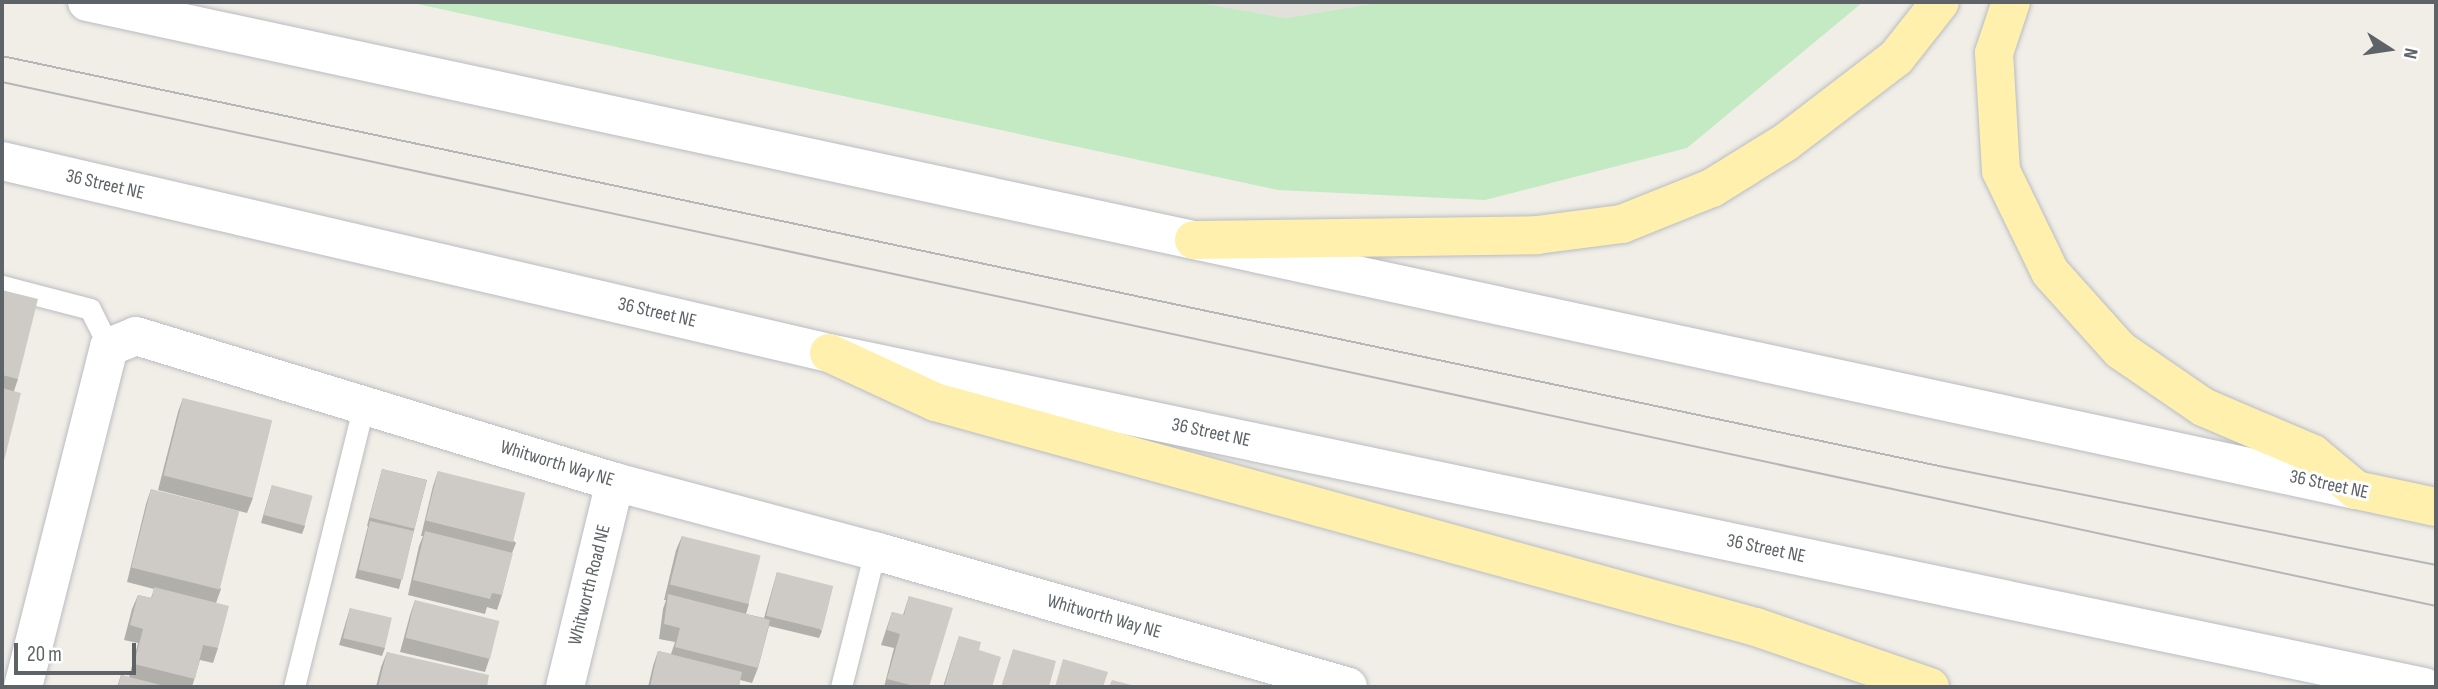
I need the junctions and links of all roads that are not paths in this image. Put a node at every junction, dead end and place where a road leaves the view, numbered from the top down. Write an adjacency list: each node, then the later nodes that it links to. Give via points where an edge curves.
1 (87, 2): 5 (main road, 36 Street NE)
2 (1940, 2): 5 (main road, via 1896,58 1786,142 1712,188 1622,224 1537,235)
3 (2011, 2): 11 (main road, via 1994,53 2001,171 2050,272 2120,350 2203,407 2314,454)
4 (2, 162): 8 (main road, 36 Street NE)
5 (1194, 240): 11 (main road, 36 Street NE)
6 (2, 286): 7 (lane, via 90,310)
7 (109, 347): 9 (main road, Whitworth Way NE, via 136,336); 14 (main road)
8 (829, 353): 19 (main road, via 935,402 1756,627); 20 (main road, 36 Street NE)
9 (364, 405): 10 (main road, Whitworth Way NE); 15 (lane)
10 (615, 482): 13 (main road, Whitworth Way NE); 16 (main road, Whitworth Road NE)
11 (2356, 491): 12 (main road, 36 Street NE)
12 (2436, 507)
13 (875, 551): 17 (lane); 18 (main road, Whitworth Way NE)
14 (23, 687)
15 (294, 687)
16 (565, 687)
17 (841, 687)
18 (1348, 687)
19 (1930, 687)
20 (2424, 687)

